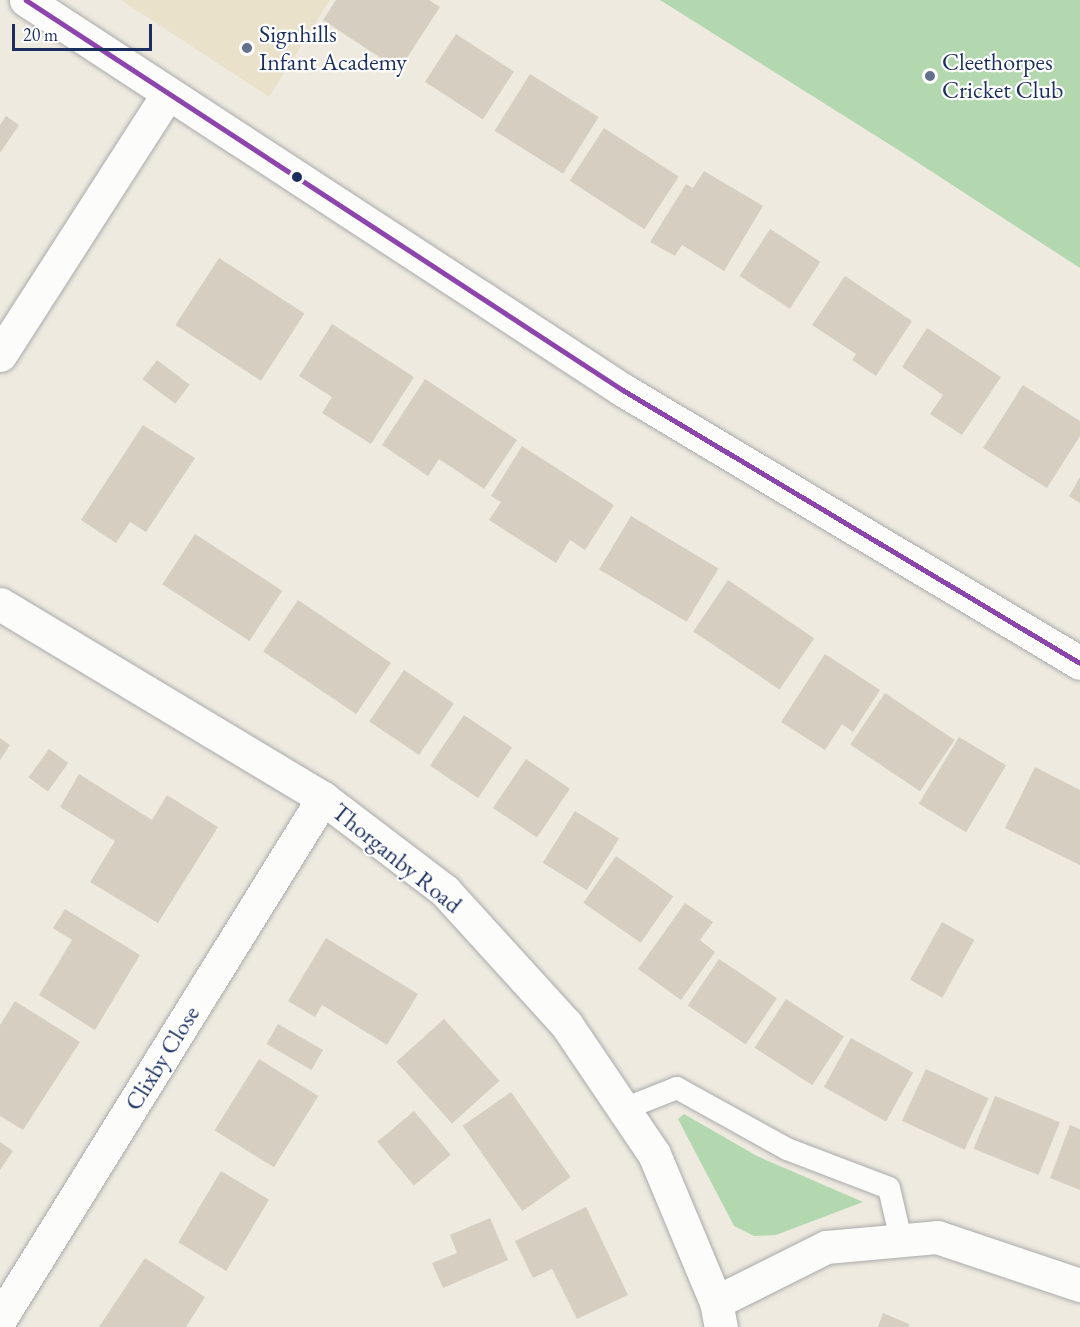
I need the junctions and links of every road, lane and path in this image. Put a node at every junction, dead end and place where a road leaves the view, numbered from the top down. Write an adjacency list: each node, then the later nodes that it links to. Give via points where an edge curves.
1 (26, 0): 2 (street)
2 (168, 93): 3 (street); 5 (street, via 623,390)
3 (0, 355)
4 (0, 604): 6 (street, Thorganby Road)
5 (1080, 663)
6 (324, 798): 7 (street, Thorganby Road, via 445,891 566,1024); 11 (street, Clixby Close)
7 (624, 1109): 8 (lane, via 677,1088 787,1149 889,1188); 10 (street, Thorganby Road, via 654,1154)
8 (901, 1240): 9 (street, via 937,1237); 10 (street, via 826,1247)
9 (1080, 1285)
10 (719, 1314)
11 (0, 1319)

